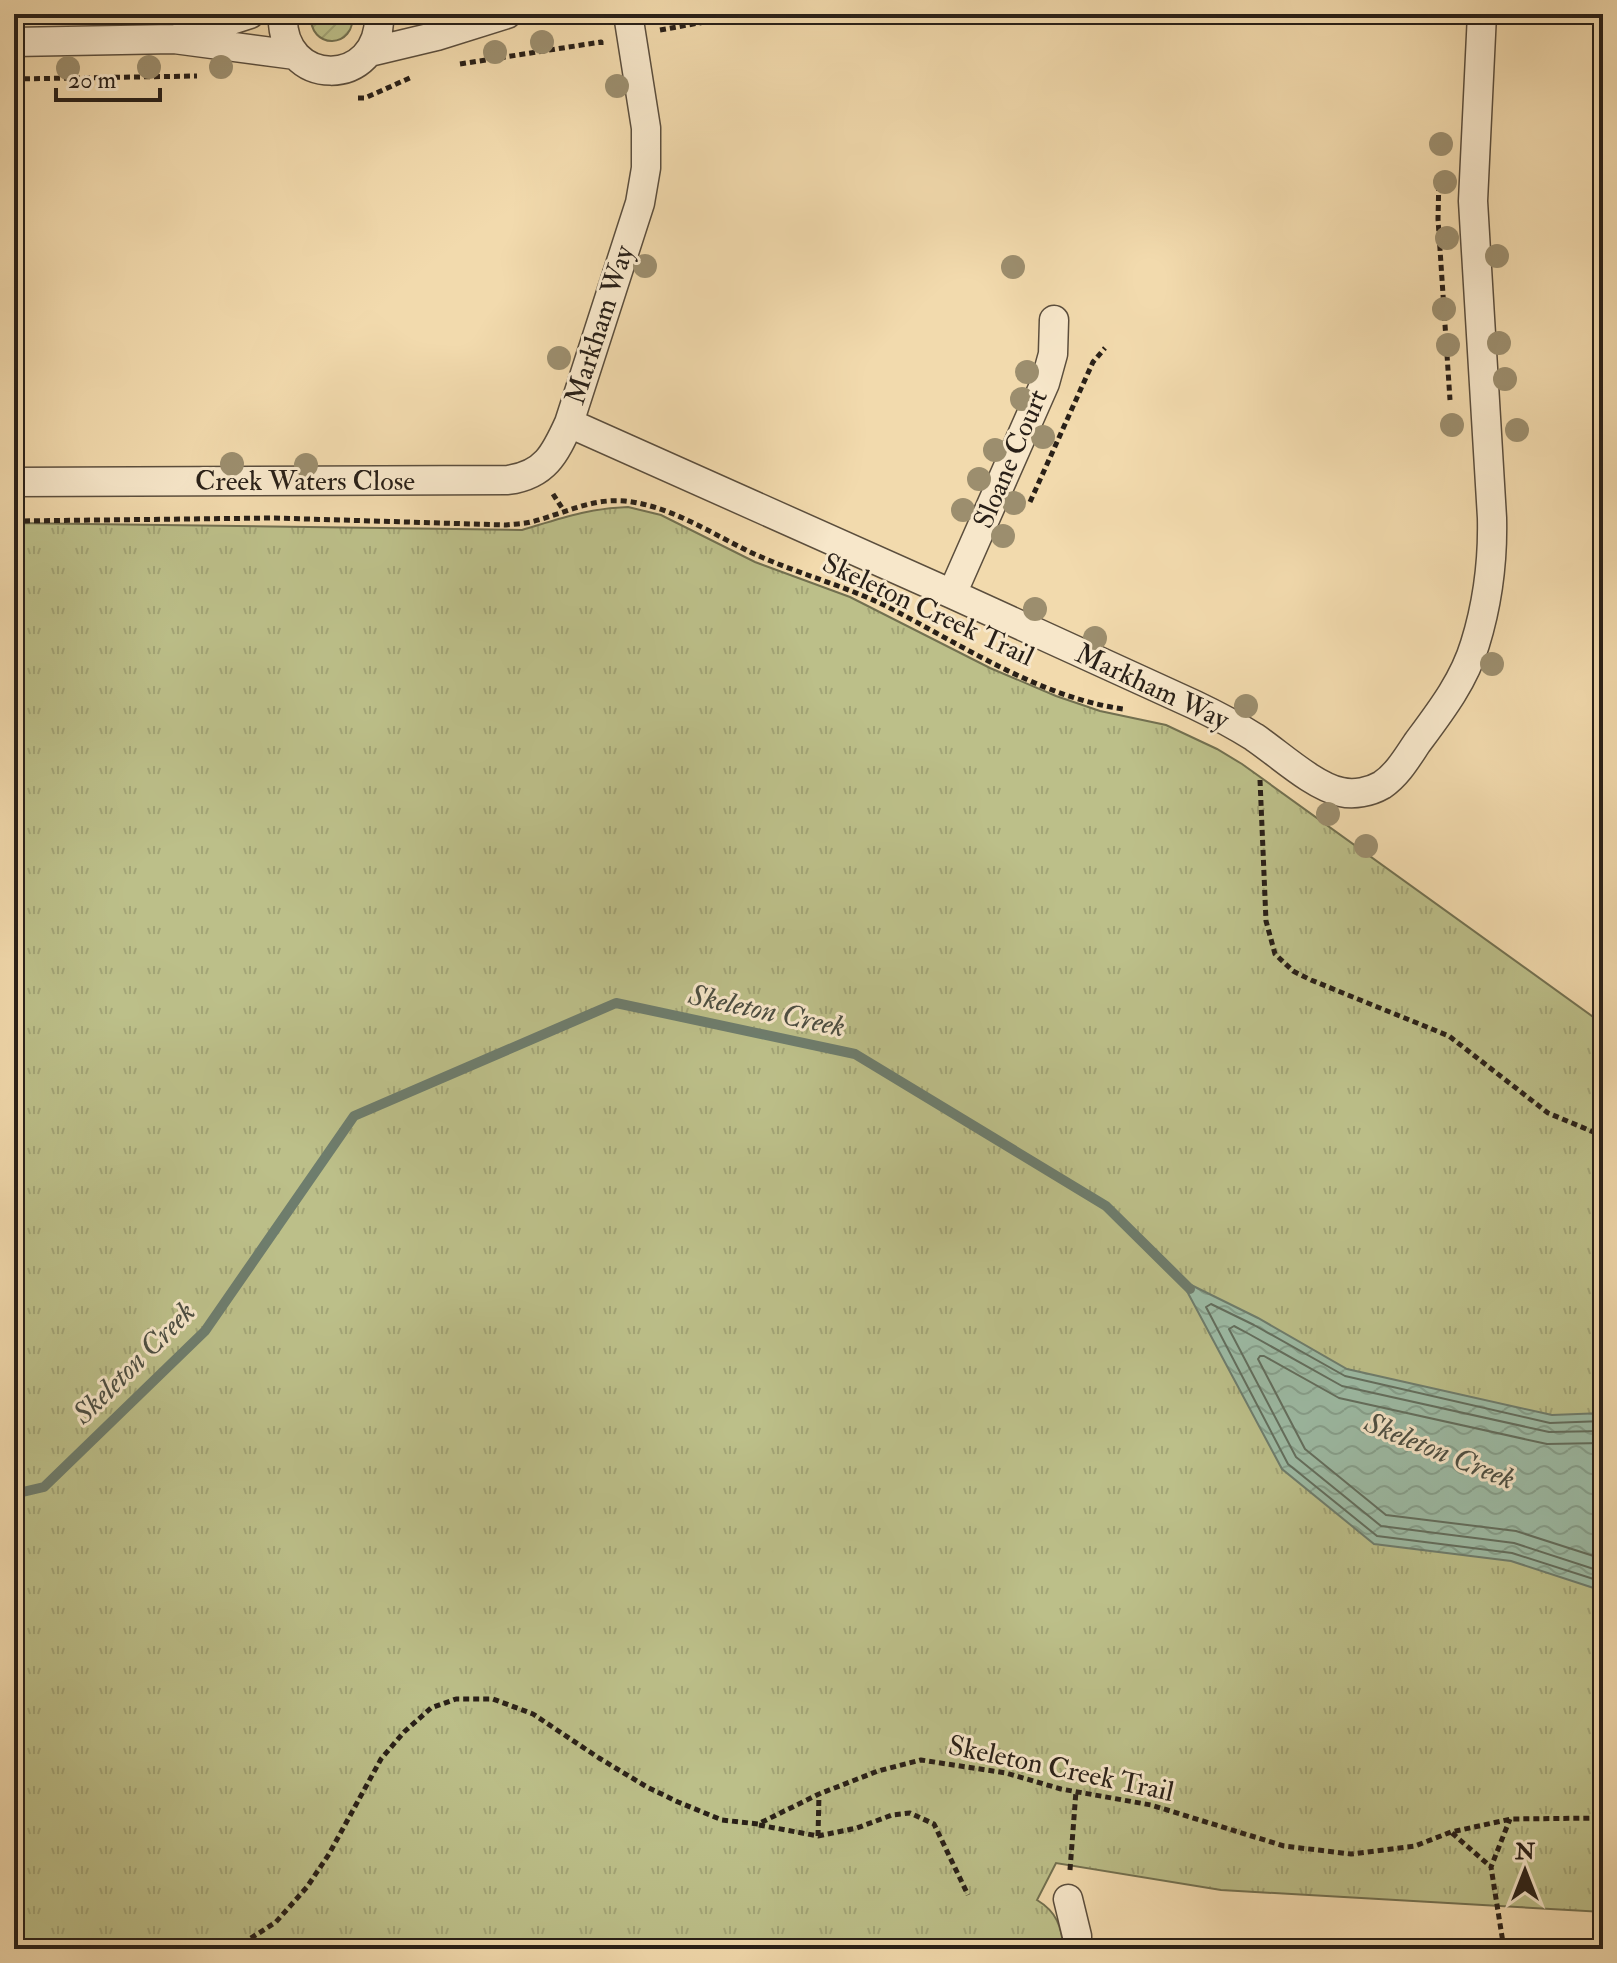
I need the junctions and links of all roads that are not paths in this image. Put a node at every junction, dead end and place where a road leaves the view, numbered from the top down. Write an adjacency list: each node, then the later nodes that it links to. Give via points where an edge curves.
1 (250, 14): 7 (street)
2 (283, 14): 10 (street, via 287,44)
3 (379, 14): 9 (street, via 377,40)
4 (499, 14): 9 (street)
5 (1482, 14): 14 (street, Markham Way, via 1473,201 1492,518 1490,584 1465,670 1401,766 1369,790 1342,793 1328,788 1227,721)
6 (631, 25): 12 (street, Markham Way, via 646,128 646,168 640,203)
7 (174, 39): 8 (street); 10 (street)
8 (14, 42)
9 (370, 52): 10 (street, via 348,68 333,71 319,70)
10 (295, 55)
11 (1054, 320): 14 (street, Sloane Court, via 1045,383)
12 (569, 423): 13 (street, Creek Waters Close, via 548,462 522,478); 14 (street, Markham Way)
13 (14, 482)
14 (952, 594)
15 (1068, 1899): 16 (street)
16 (1077, 1949)

